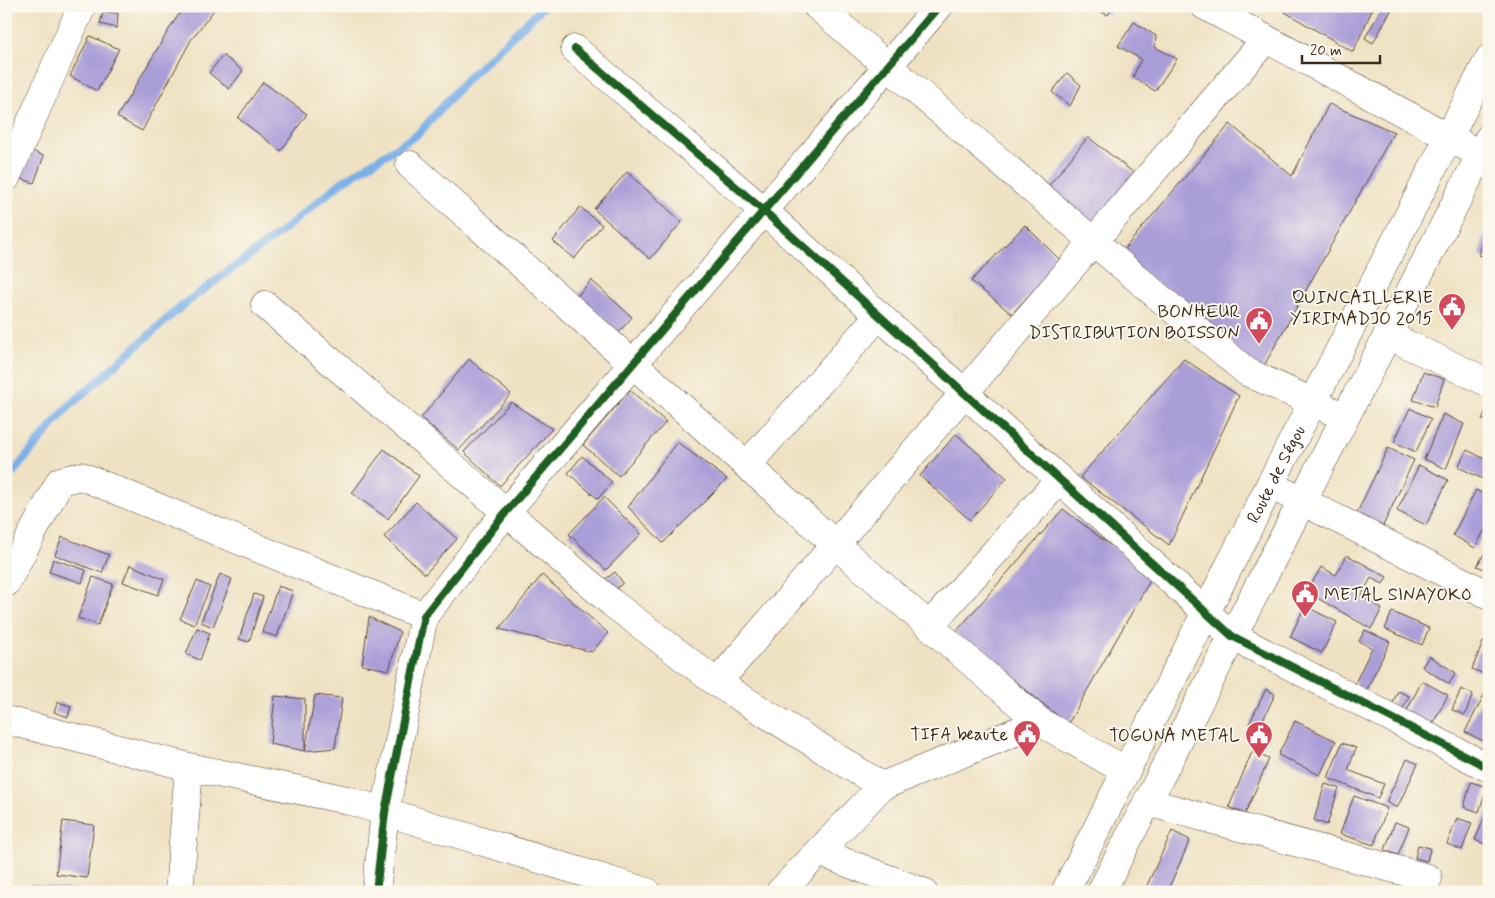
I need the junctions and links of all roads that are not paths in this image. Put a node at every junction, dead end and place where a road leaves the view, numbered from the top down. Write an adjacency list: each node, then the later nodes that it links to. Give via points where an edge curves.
1 (82, 6): 12 (main road)
2 (817, 6): 8 (main road)
3 (939, 6): 8 (main road)
4 (1205, 6): 5 (main road)
5 (1266, 39): 9 (main road); 14 (main road)
6 (575, 49): 13 (main road)
7 (1489, 59): 9 (main road, Route de Ségou)
8 (888, 66): 13 (main road); 14 (main road)
9 (1448, 138): 10 (main road); 21 (main road, Route de Ségou)
10 (1486, 151): 17 (main road, Route de Ségou)
11 (410, 165): 18 (main road)
12 (6, 178)
13 (764, 211): 16 (main road); 18 (main road)
14 (1093, 241): 20 (main road); 21 (main road, via 1246,372)
15 (265, 305): 27 (main road)
16 (879, 315): 20 (main road); 23 (main road)
17 (1387, 335): 19 (main road); 22 (main road, Route de Ségou)
18 (633, 364): 23 (main road); 27 (main road)
19 (1489, 383)
20 (964, 393): 24 (main road); 28 (main road)
21 (1312, 402): 22 (main road); 25 (main road, Route de Ségou)
22 (1345, 417): 26 (main road, Route de Ségou)
23 (747, 466): 28 (main road)
24 (1060, 479): 31 (main road); 33 (main road)
25 (1270, 484): 26 (main road); 31 (main road, Route de Ségou)
26 (1302, 500): 30 (main road); 34 (main road, Route de Ségou)
27 (506, 512): 32 (main road); 35 (main road, via 612,603)
28 (835, 544): 33 (main road); 35 (main road)
29 (6, 583): 32 (main road, via 60,481 81,476)
30 (1489, 595)
31 (1206, 612): 34 (main road); 40 (main road, Route de Ségou)
32 (424, 616): 43 (main road)
33 (929, 626): 37 (main road)
34 (1232, 636): 39 (main road); 42 (main road, Route de Ségou)
35 (717, 683): 41 (main road)
36 (6, 720): 38 (main road)
37 (1040, 722): 40 (main road); 41 (main road)
38 (189, 767): 43 (main road, via 347,800); 47 (main road)
39 (1489, 768)
40 (1126, 770): 52 (main road, Route de Ségou)
41 (882, 786): 44 (main road)
42 (1147, 802): 45 (main road); 53 (main road, Route de Ségou)
43 (385, 812): 46 (main road); 48 (main road)
44 (819, 852): 50 (main road); 51 (main road)
45 (1428, 878)
46 (603, 885): 49 (main road)
47 (179, 892)
48 (376, 892)
49 (647, 892)
50 (780, 892)
51 (923, 892)
52 (1065, 892)
53 (1101, 892)

